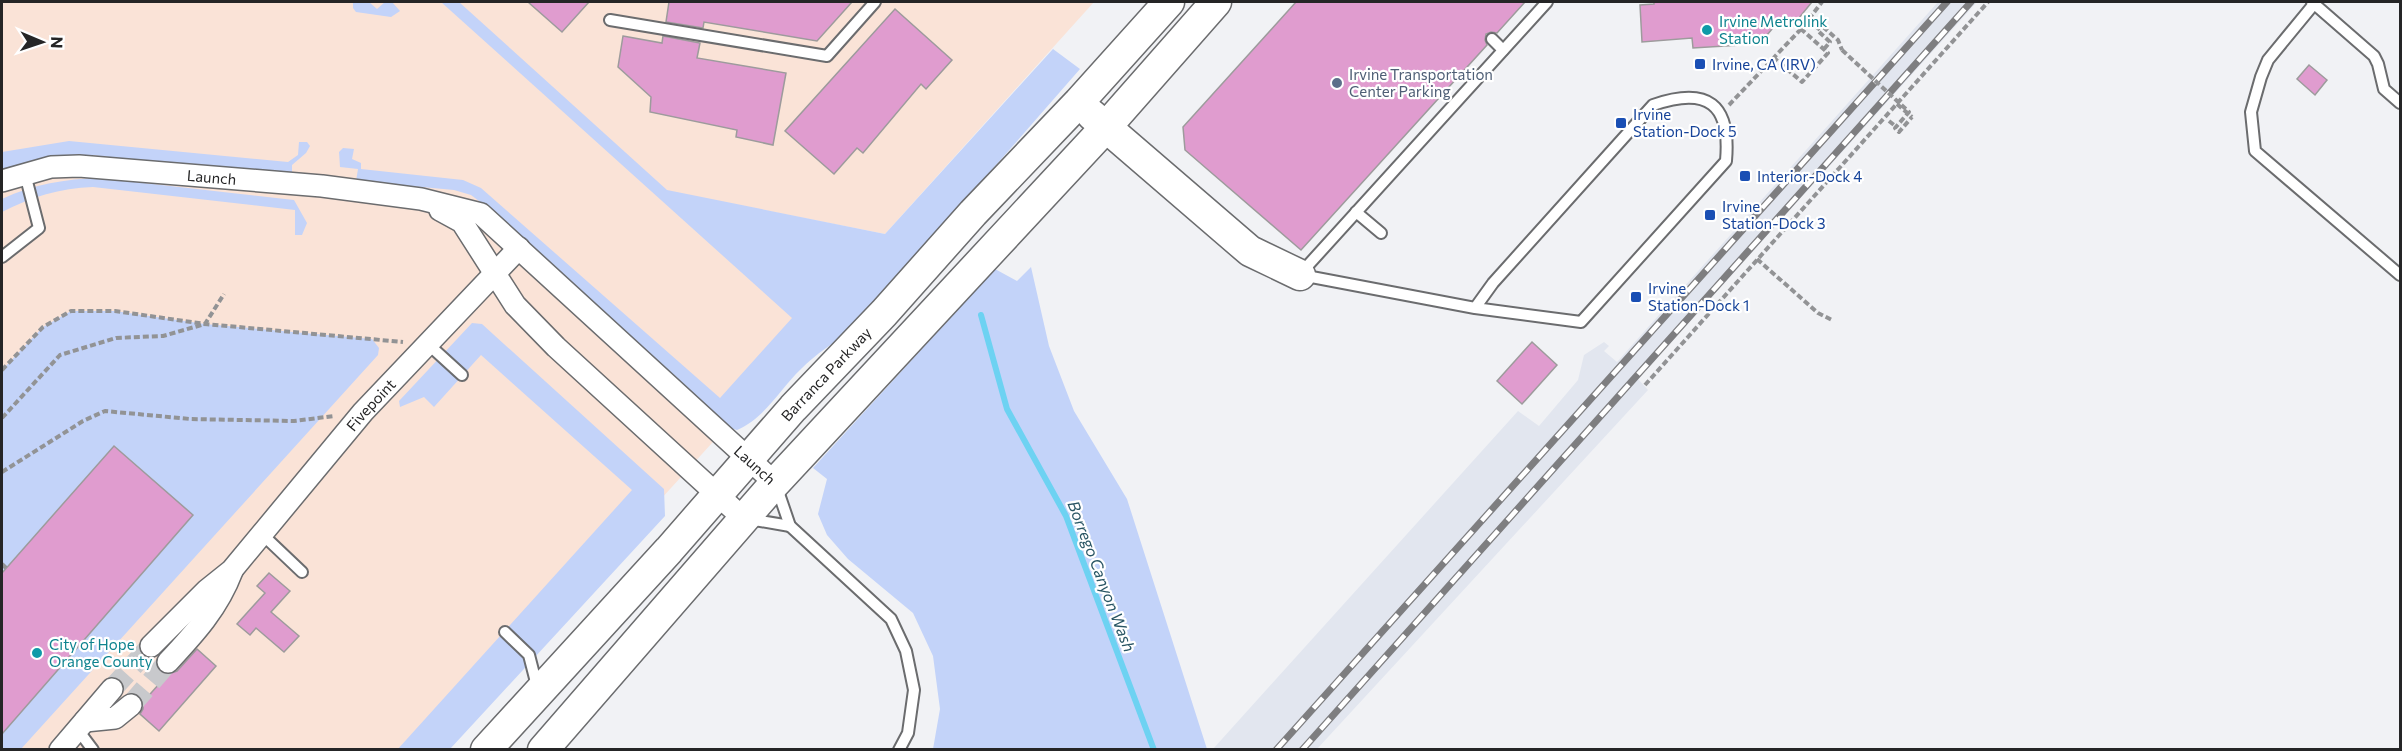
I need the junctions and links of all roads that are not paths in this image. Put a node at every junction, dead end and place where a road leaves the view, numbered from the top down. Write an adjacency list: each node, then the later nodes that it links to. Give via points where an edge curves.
1 (875, 2): 6 (lane, via 827,56)
2 (1169, 2): 9 (main road, Barranca Parkway)
3 (1216, 2): 11 (main road)
4 (1547, 2): 8 (lane)
5 (2313, 3): 10 (lane, via 2374,56 2384,89); 21 (lane, via 2268,60 2261,77 2252,112 2255,151)
6 (610, 20)
7 (1492, 39): 8 (lane)
8 (1503, 50): 15 (lane)
9 (1079, 102): 11 (main road); 25 (main road, Barranca Parkway)
10 (2400, 103)
11 (1106, 127): 20 (main road, via 1250,251); 26 (main road)
12 (25, 174): 13 (street, Launch); 14 (street, Launch, via 51,167 79,166 322,186); 18 (lane, via 39,228)
13 (2, 182)
14 (421, 200): 17 (street, Launch, via 481,214); 19 (street, Launch, via 462,222)
15 (1356, 212): 16 (lane); 20 (lane)
16 (1381, 233)
17 (519, 248): 19 (street, Fivepoint); 25 (street, Launch)
18 (2, 257)
19 (496, 274): 23 (street, Fivepoint); 27 (street, Launch, via 515,305 556,347)
20 (1300, 275): 22 (lane)
21 (2400, 275)
22 (1475, 308): 22 (lane, via 1581,322 1726,161 1728,138 1721,113 1693,96 1653,105)
23 (428, 345): 24 (lane); 30 (street, Fivepoint, via 363,412)
24 (462, 375)
25 (749, 457): 26 (street, Launch); 27 (main road, Barranca Parkway)
26 (775, 483): 28 (main road); 29 (lane, Launch)
27 (718, 493): 28 (street, Launch); 37 (main road, Barranca Parkway)
28 (744, 519): 29 (lane); 43 (main road)
29 (790, 526): 44 (lane, via 891,619 906,651 914,690 908,734)
30 (262, 534): 31 (street, Fivepoint); 32 (lane)
31 (232, 570): 34 (street, Fivepoint); 35 (street, Fivepoint, via 222,596)
32 (302, 572)
33 (505, 632): 37 (lane, via 529,655)
34 (151, 646)
35 (168, 662)
36 (112, 689): 39 (street)
37 (539, 693): 42 (main road, Barranca Parkway)
38 (131, 705): 39 (street, via 115,718)
39 (81, 725): 40 (street); 41 (lane)
40 (60, 750)
41 (93, 750)
42 (486, 750)
43 (543, 750)
44 (900, 750)

